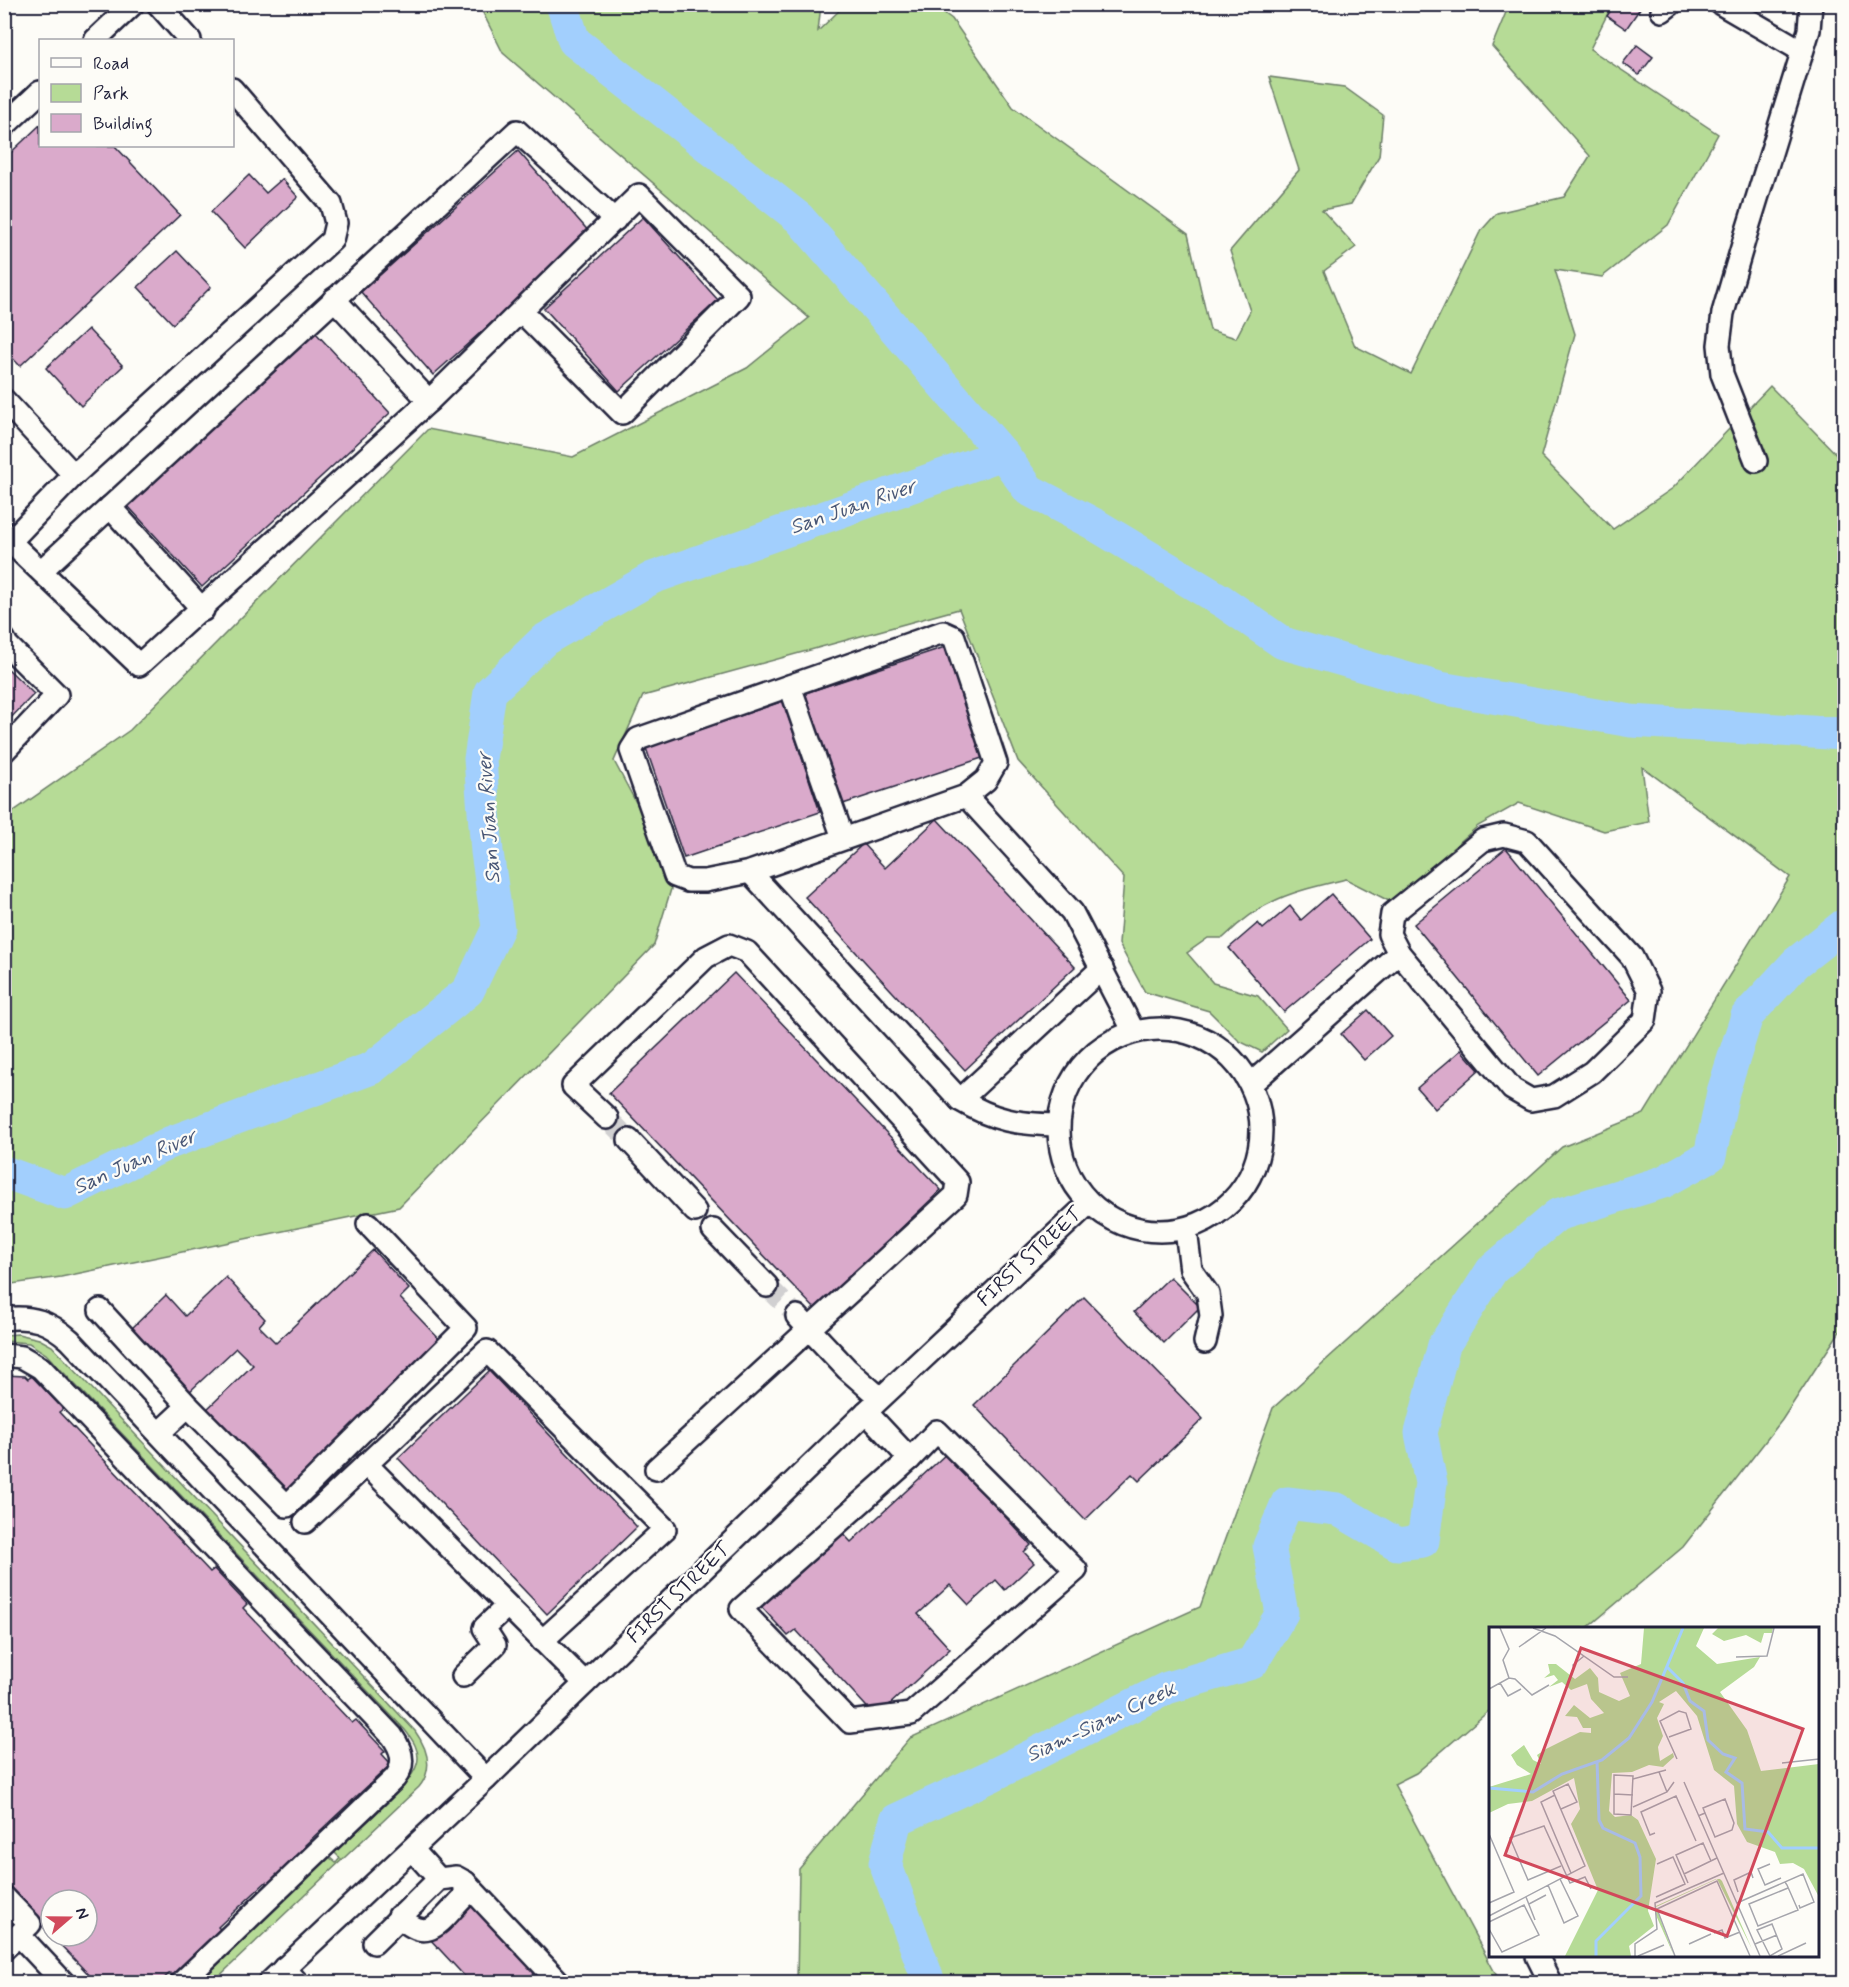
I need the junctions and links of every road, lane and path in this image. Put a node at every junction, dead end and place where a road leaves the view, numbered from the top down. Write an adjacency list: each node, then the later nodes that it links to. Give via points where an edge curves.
1 (133, 4): 5 (street)
2 (158, 4): 6 (street)
3 (1721, 4): 7 (street)
4 (1811, 4): 7 (street)
5 (96, 39)
6 (189, 39)
7 (1802, 51): 16 (street, via 1739,256 1719,345 1722,374)
8 (234, 91): 17 (street, via 332,204 336,223 332,240)
9 (39, 93): 10 (street)
10 (4, 126)
11 (615, 220): 12 (street, via 517,131); 13 (street); 13 (street, via 639,195 739,296 622,413)
12 (334, 299): 15 (street); 18 (street)
13 (521, 311): 15 (street)
14 (4, 400): 17 (street)
15 (429, 401): 21 (street)
16 (1756, 461)
17 (74, 475): 19 (street)
18 (110, 507): 20 (street); 21 (street)
19 (6, 542): 20 (street)
20 (42, 570): 21 (street, via 139,666)
21 (203, 610)
22 (4, 639): 24 (street, via 57,695)
23 (790, 686): 25 (street, via 943,632 954,637 996,763 986,780); 26 (street); 27 (street, via 638,739 631,750 675,876 705,881)
24 (4, 751)
25 (966, 795): 26 (street); 29 (street, via 1072,912)
26 (843, 838): 27 (street)
27 (750, 872): 32 (street)
28 (1399, 953): 28 (street, via 1512,1089 1531,1100 1554,1096 1592,1072 1645,1020 1649,991 1632,957 1527,841 1504,835 1483,840 1392,914 1389,934); 31 (street)
29 (1102, 969): 30 (street); 32 (street)
30 (1133, 1030): 31 (street, FIRST STREET, via 1179,1029 1211,1043 1222,1048); 34 (street, FIRST STREET, via 1095,1050 1068,1084)
31 (1252, 1083): 40 (street, FIRST STREET, via 1262,1118 1260,1155 1245,1189 1219,1215)
32 (960, 1100): 34 (street, via 984,1114 1014,1124)
33 (607, 1118): 44 (street, via 573,1086 706,957 729,945 747,952 958,1182 956,1195)
34 (1057, 1125): 36 (street, FIRST STREET, via 1065,1168)
35 (628, 1140): 37 (street)
36 (1088, 1203): 40 (street, FIRST STREET, via 1134,1230); 47 (street, FIRST STREET)
37 (695, 1211)
38 (368, 1224): 48 (street, via 466,1328 287,1506)
39 (713, 1230): 41 (street)
40 (1186, 1230): 45 (street, via 1191,1270 1208,1294 1211,1316)
41 (767, 1286)
42 (100, 1310): 48 (street)
43 (4, 1320): 49 (street, via 38,1319 58,1329)
44 (804, 1323): 47 (street); 52 (street)
45 (1205, 1342)
46 (4, 1355): 69 (street, via 22,1358 41,1368 392,1736 401,1754 402,1768 395,1779)
47 (873, 1405): 50 (street); 57 (street, FIRST STREET)
48 (188, 1406): 49 (street)
49 (159, 1433): 58 (street)
50 (910, 1459): 50 (street, via 937,1431 1076,1570 911,1714 850,1722 741,1609)
51 (366, 1464): 53 (street); 54 (street); 55 (street, via 487,1351 665,1529)
52 (656, 1469)
53 (305, 1522)
54 (507, 1606): 55 (street); 56 (street, via 484,1628 495,1645)
55 (542, 1641): 57 (street)
56 (463, 1676)
57 (585, 1683): 58 (street, FIRST STREET)
58 (486, 1779): 59 (street, FIRST STREET)
59 (412, 1849): 60 (street); 67 (street, FIRST STREET)
60 (439, 1879): 61 (street, via 456,1877); 63 (street)
61 (465, 1882): 63 (street, via 465,1896 431,1929 421,1932 411,1928); 70 (street)
62 (4, 1896): 64 (street, via 30,1924)
63 (399, 1916): 65 (street)
64 (12, 1942): 68 (street)
65 (374, 1942)
66 (1537, 1957): 71 (street)
67 (284, 1978)
68 (63, 1983)
69 (182, 1983)
70 (559, 1983)
71 (1550, 1983)

